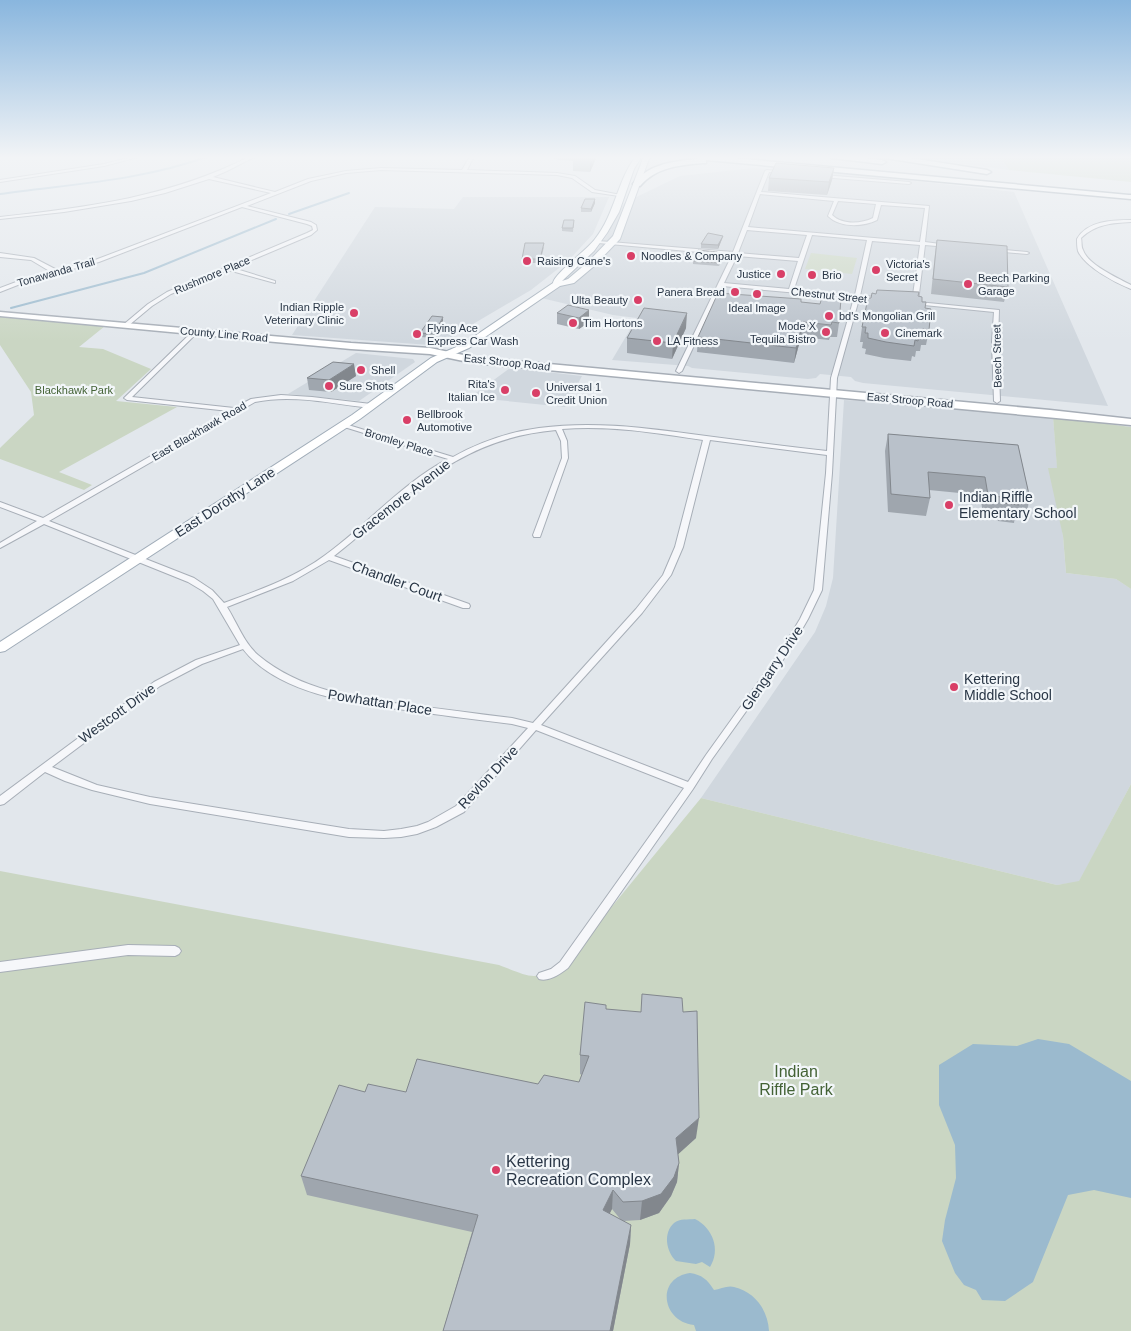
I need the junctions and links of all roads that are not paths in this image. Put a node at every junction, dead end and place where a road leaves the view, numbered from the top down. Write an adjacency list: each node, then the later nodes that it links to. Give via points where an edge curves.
1 (211, 218): 27 (street, Tonawanda Trail, via 97,261)
2 (292, 218): 26 (street, Rushmore Place, via 308,222 315,228 309,234)
3 (611, 218): 17 (main road)
4 (623, 218): 18 (main road)
5 (750, 218): 12 (street)
6 (832, 218): 9 (street)
7 (875, 218): 11 (street)
8 (926, 218): 19 (street)
9 (838, 221): 11 (street); 14 (street)
10 (1131, 221): 31 (street, via 1096,224 1079,238 1080,250 1085,257)
11 (856, 223): 15 (street)
12 (746, 228): 13 (street); 23 (street)
13 (810, 233): 14 (street); 25 (street)
14 (834, 236): 15 (street)
15 (853, 237): 16 (street)
16 (870, 239): 19 (street); 34 (street, Glengarry Drive)
17 (600, 241): 18 (street); 29 (main road, via 558,278)
18 (612, 242): 23 (street); 29 (main road, via 571,281)
19 (923, 244): 20 (street); 37 (street)
20 (956, 246)
21 (991, 250): 22 (street)
22 (1027, 253)
23 (735, 254): 25 (street); 30 (street)
24 (0, 255): 27 (street, via 32,259)
25 (801, 260): 33 (street)
26 (227, 268): 28 (street); 39 (street, Rushmore Place, via 163,296)
27 (56, 272): 32 (street, Tonawanda Trail)
28 (274, 282)
29 (557, 284): 41 (main road, East Dorothy Lane, via 466,346)
30 (721, 284): 33 (street, Chestnut Street); 45 (street)
31 (1131, 287)
32 (0, 290)
33 (791, 291): 34 (street, Chestnut Street)
34 (858, 297): 35 (street, Chestnut Street); 46 (street, Glengarry Drive, via 838,363)
35 (886, 300)
36 (905, 302): 37 (street)
37 (915, 303): 47 (street, Beech Street, via 997,311)
38 (0, 314): 39 (main road, County Line Road)
39 (126, 325): 40 (main road, County Line Road)
40 (196, 332): 41 (main road, County Line Road); 49 (street, via 126,398)
41 (448, 354): 42 (main road, East Stroop Road, via 471,353); 44 (main road, East Stroop Road, via 473,360); 48 (main road, East Dorothy Lane, via 434,360)
42 (565, 362): 43 (main road, East Stroop Road); 44 (main road)
43 (616, 366): 44 (main road); 45 (main road, East Stroop Road)
44 (577, 369): 46 (main road, East Stroop Road)
45 (679, 372): 46 (main road, East Stroop Road)
46 (834, 389): 47 (main road, East Stroop Road); 51 (main road, East Stroop Road); 55 (street, Glengarry Drive)
47 (997, 401): 50 (main road, East Stroop Road)
48 (372, 406): 49 (street, East Blackhawk Road, via 272,397 253,400); 52 (main road, East Dorothy Lane)
49 (235, 410): 58 (street, East Blackhawk Road)
50 (1131, 415)
51 (1131, 422)
52 (343, 425): 56 (street, Bromley Place); 62 (main road, East Dorothy Lane)
53 (558, 428): 54 (street, Gracemore Avenue, via 616,426); 56 (street, Gracemore Avenue, via 502,438); 59 (street, via 564,441 565,458)
54 (707, 438): 55 (street, Gracemore Avenue); 67 (street, Revlon Drive, via 679,547 667,575 639,611)
55 (830, 453): 69 (street, Glengarry Drive, via 818,590 786,650)
56 (454, 458): 61 (street, Gracemore Avenue, via 383,510)
57 (0, 504): 58 (street, Powhattan Place)
58 (43, 521): 60 (street, East Blackhawk Road); 62 (street, Powhattan Place)
59 (537, 535)
60 (0, 546)
61 (328, 557): 63 (street, Gracemore Avenue, via 282,584); 64 (street, Chandler Court)
62 (139, 558): 63 (street, Powhattan Place, via 191,580); 66 (main road, East Dorothy Lane)
63 (223, 606): 65 (street, Powhattan Place)
64 (466, 606)
65 (245, 646): 67 (street, Powhattan Place, via 253,656 281,676 323,693 363,702); 68 (street, Westcott Drive, via 199,662 157,684)
66 (0, 648)
67 (534, 726): 68 (street, Revlon Drive, via 460,809 435,823 402,833 359,834 111,792 68,780); 69 (street, Powhattan Place)
68 (44, 768): 70 (street, Westcott Drive)
69 (690, 787): 73 (street, Glengarry Drive, via 564,965)
70 (0, 801)
71 (175, 951): 72 (street, via 128,950)
72 (0, 967)
73 (543, 976)

